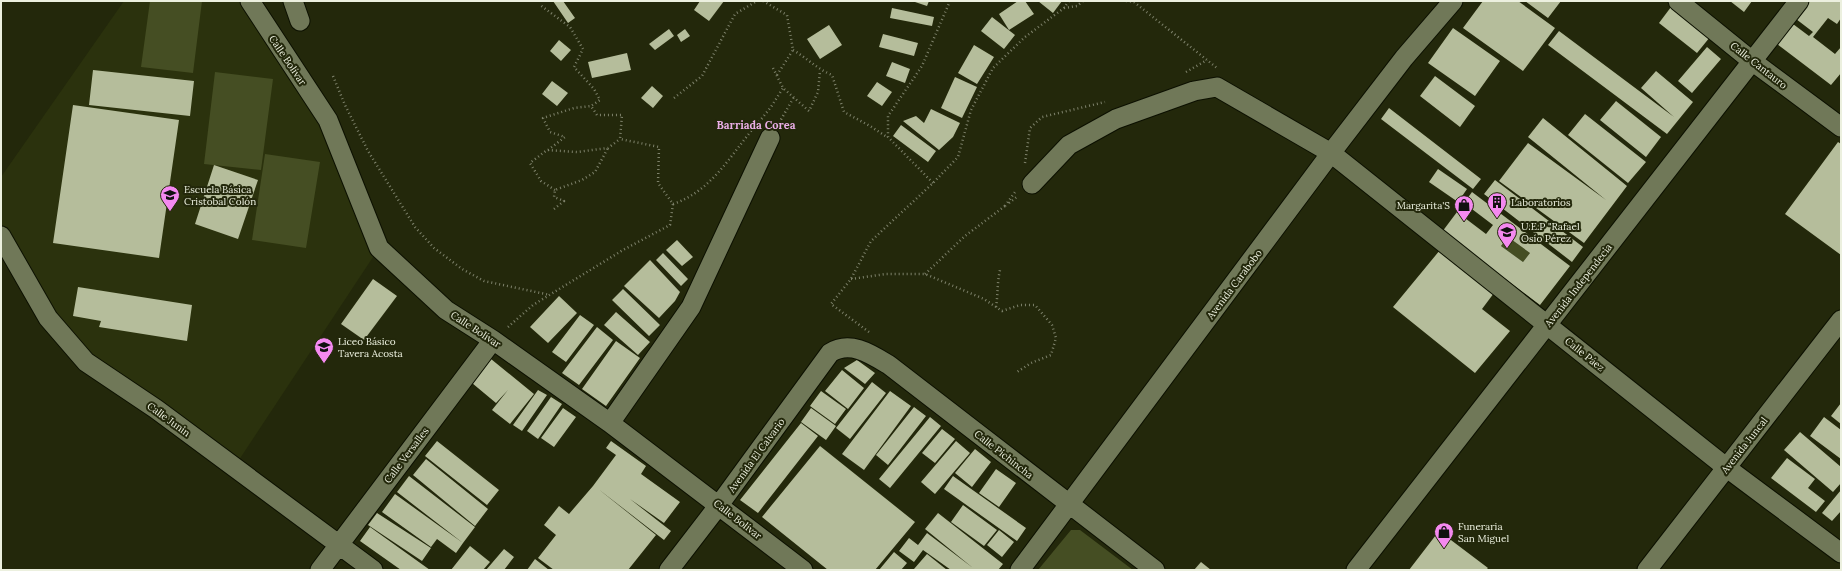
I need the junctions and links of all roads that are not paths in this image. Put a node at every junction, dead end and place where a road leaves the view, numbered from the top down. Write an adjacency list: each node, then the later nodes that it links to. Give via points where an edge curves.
1 (250, 1): 15 (street, Calle Bolívar, via 328,120 379,248 446,310)
2 (293, 1): 6 (street)
3 (1453, 1): 10 (street, Avenida Carabobo, via 1404,58)
4 (1678, 1): 7 (street, Calle Cantauro)
5 (1799, 1): 7 (street, Avenida Independecia)
6 (300, 21)
7 (1752, 61): 8 (street, Calle Cantauro); 14 (street, Avenida Independecia)
8 (1841, 127)
9 (770, 138): 17 (street, via 691,307)
10 (1331, 153): 11 (street, Calle Páez, via 1217,87 1194,91 1116,119 1069,145); 14 (street, Calle Páez); 20 (street, Avenida Carabobo)
11 (1032, 184)
12 (1, 236): 21 (street, Calle Junin, via 48,318 86,362 168,418)
13 (1841, 320): 18 (street, Avenida Juncal)
14 (1548, 324): 18 (street, Calle Páez); 29 (street, Avenida Independecia)
15 (493, 340): 17 (street, Calle Bolívar); 21 (street, Calle Versalles)
16 (847, 347): 19 (street, Avenida El Calvario, via 838,348 830,353); 20 (street, Calle Pichincha, via 889,365)
17 (610, 423): 19 (street, Calle Bolívar)
18 (1727, 468): 22 (street, Calle Páez); 30 (street, Avenida Juncal)
19 (719, 505): 25 (street, Avenida El Calvario); 26 (street, Calle Bolívar)
20 (1070, 505): 27 (street, Avenida Carabobo); 28 (street, Calle Pichincha)
21 (339, 544): 23 (street, Calle Versalles); 24 (street, Calle Junin)
22 (1841, 553)
23 (320, 570)
24 (373, 570)
25 (669, 570)
26 (803, 570)
27 (1020, 570)
28 (1155, 570)
29 (1356, 570)
30 (1647, 570)

